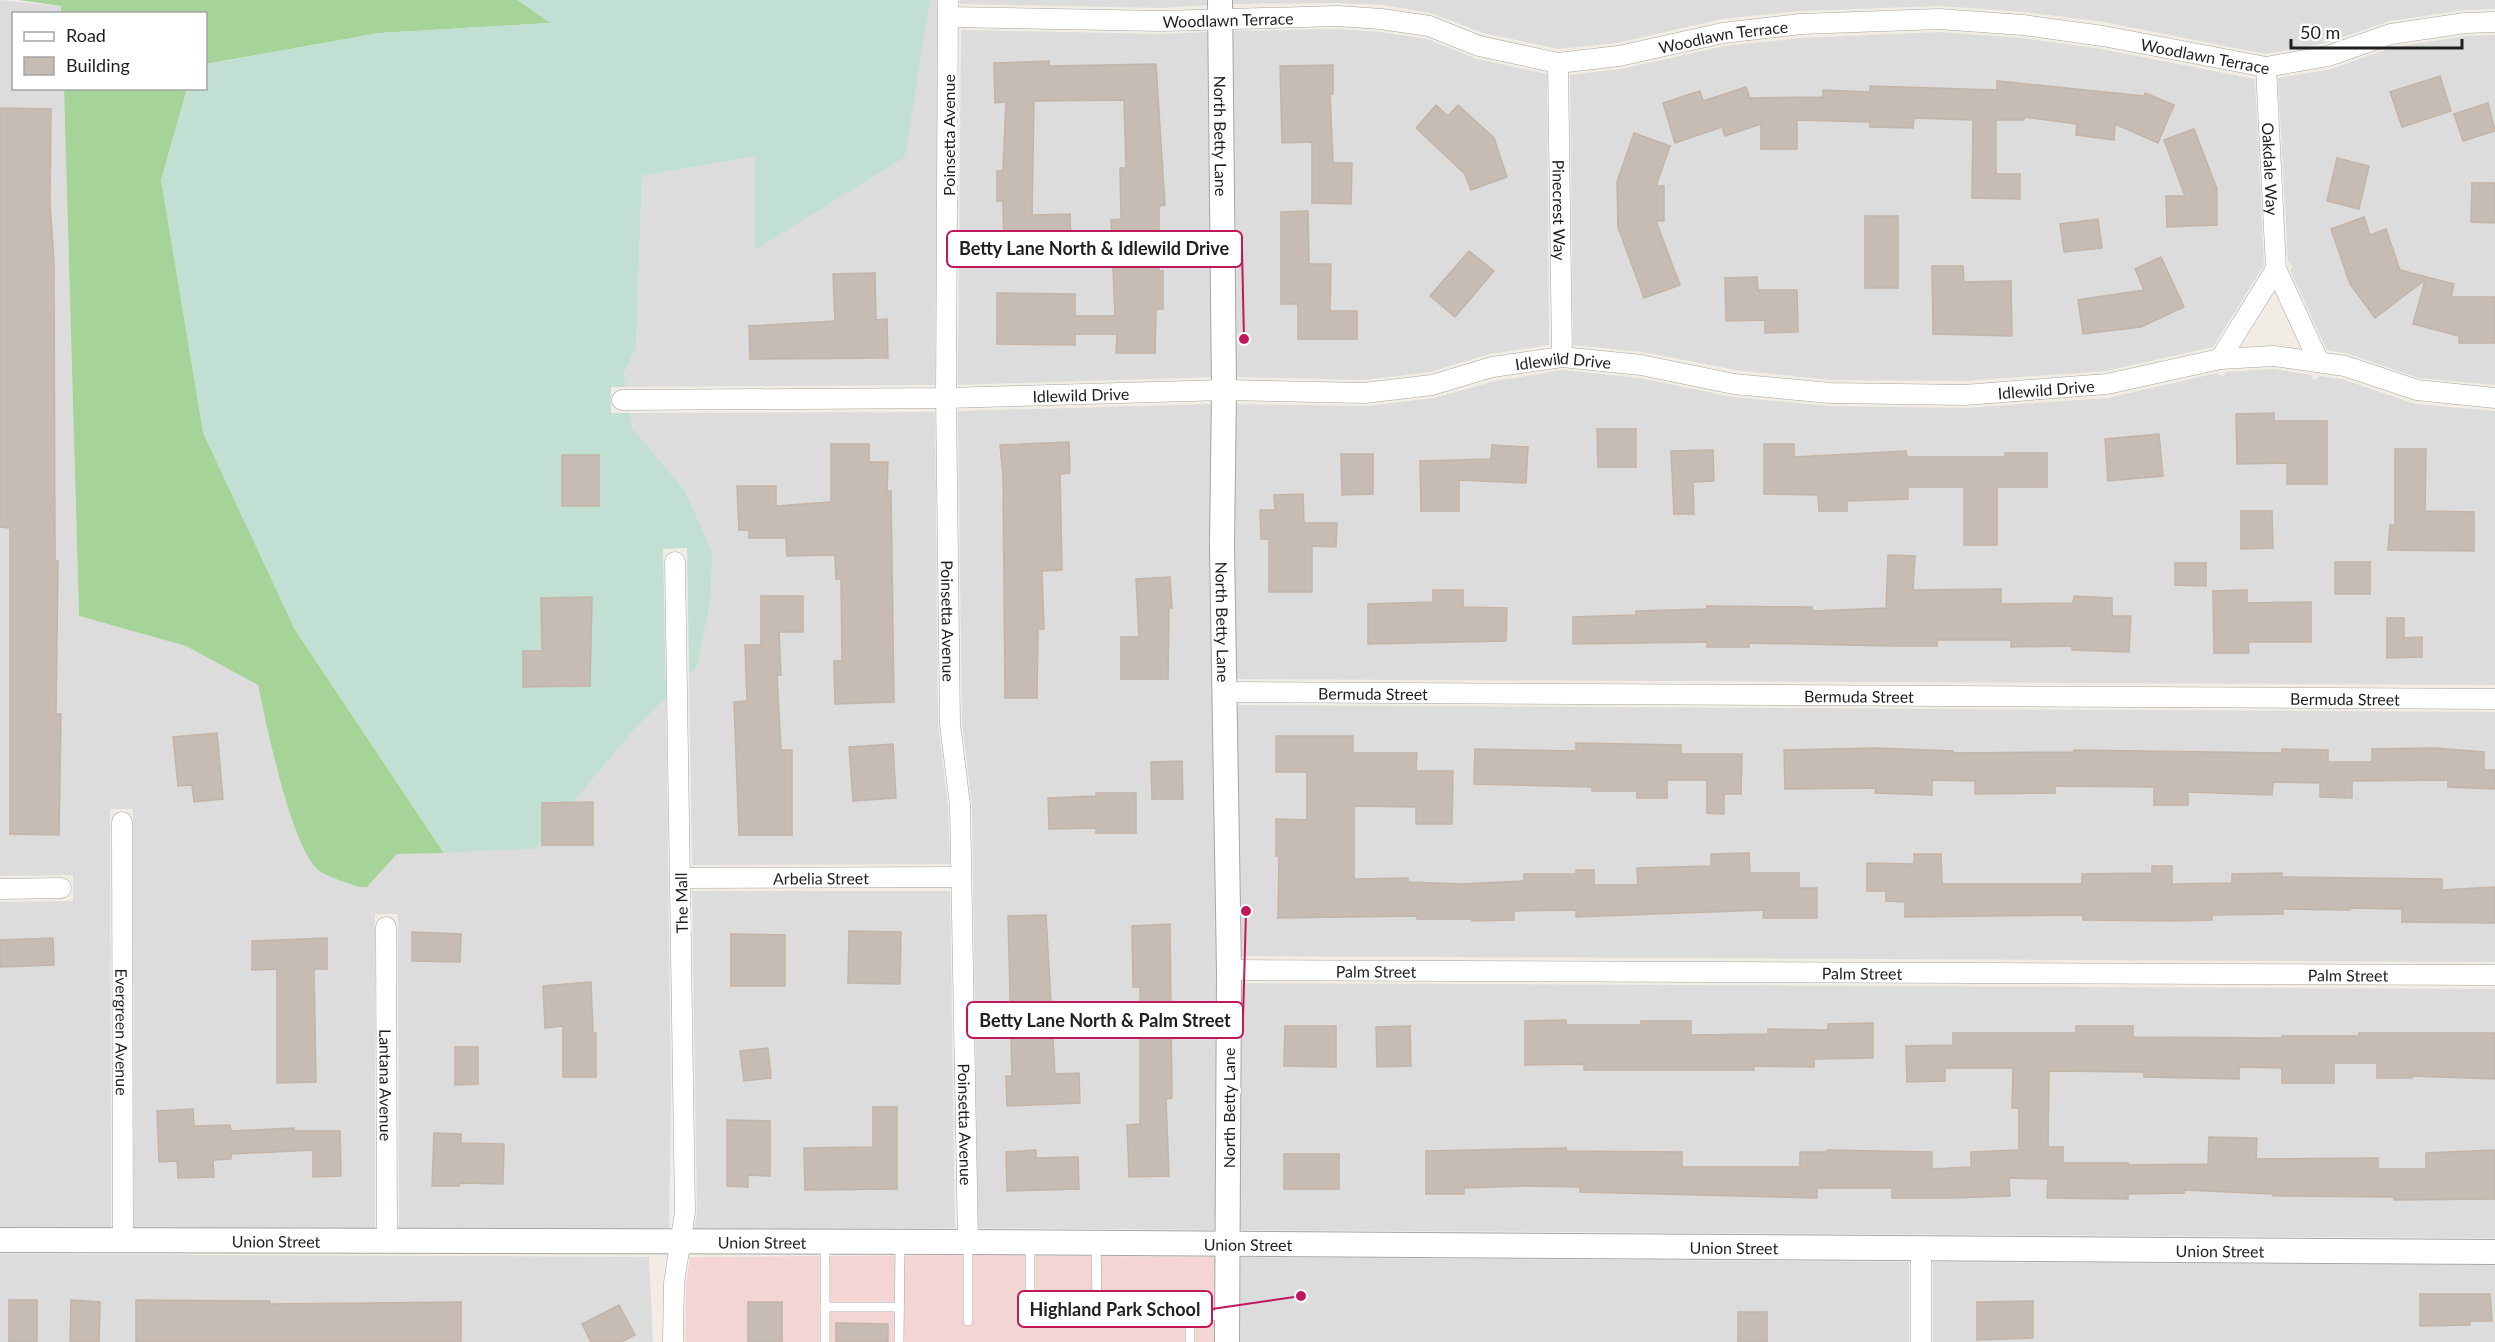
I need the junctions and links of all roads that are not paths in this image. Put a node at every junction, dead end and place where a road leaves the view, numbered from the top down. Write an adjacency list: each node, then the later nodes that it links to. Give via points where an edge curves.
1 (949, 8): 2 (street, Woodlawn Terrace, via 1162,21); 11 (street, Poinsetta Avenue)
2 (1220, 9): 4 (street, Woodlawn Terrace, via 1381,19 1429,26 1479,46); 10 (street, North Betty Lane)
3 (2495, 22): 5 (street, Woodlawn Terrace, via 2391,34 2328,56)
4 (1558, 63): 5 (street, Woodlawn Terrace, via 1619,56 1723,33 1801,24 1939,19 2103,36); 7 (street, Pinecrest Way)
5 (2266, 67): 6 (street, Oakdale Way)
6 (2277, 269): 8 (street); 9 (street, Oakdale Way)
7 (1562, 357): 8 (street, Idlewild Drive, via 1641,365 1734,384 1830,393 1965,395 2107,384); 10 (street, Idlewild Drive, via 1492,367 1432,385 1364,393)
8 (2220, 359): 9 (street, Idlewild Drive, via 2274,356)
9 (2319, 362): 12 (street, Idlewild Drive, via 2345,366 2417,390)
10 (1224, 390): 11 (street, Idlewild Drive); 15 (street, North Betty Lane)
11 (946, 398): 13 (street, Idlewild Drive); 19 (street, Poinsetta Avenue, via 950,724 960,806)
12 (2495, 398)
13 (622, 400)
14 (675, 562): 18 (street, The Mall)
15 (1225, 692): 16 (street, Bermuda Street); 23 (street, North Betty Lane)
16 (2495, 699)
17 (122, 822): 26 (street, Evergreen Avenue)
18 (681, 878): 19 (street, Arbelia Street); 33 (street, The Mall, via 685,1212)
19 (961, 878): 30 (street, Poinsetta Avenue)
20 (61, 888): 21 (street)
21 (0, 889)
22 (386, 927): 27 (street, Lantana Avenue)
23 (1228, 970): 24 (street, Palm Street); 34 (street, North Betty Lane)
24 (2495, 975)
25 (0, 1240): 26 (street, Union Street)
26 (123, 1241): 27 (street, Union Street)
27 (387, 1242): 33 (street, Union Street)
28 (825, 1242): 29 (street, Union Street); 33 (street, Union Street); 38 (lane)
29 (900, 1242): 30 (street, Union Street); 39 (lane)
30 (968, 1242): 31 (street, Union Street); 42 (lane)
31 (1030, 1242): 32 (street, Union Street); 37 (lane, via 1030,1299)
32 (1096, 1242): 34 (street, Union Street); 37 (lane)
33 (680, 1243): 43 (street, The Mall, via 674,1283)
34 (1227, 1244): 35 (street, Union Street); 41 (street, North Betty Lane)
35 (1921, 1249): 36 (street, Union Street); 48 (street)
36 (2495, 1252)
37 (1097, 1299): 40 (lane, via 1123,1300)
38 (825, 1307): 39 (lane); 44 (lane)
39 (900, 1307): 45 (lane)
40 (1190, 1315): 41 (lane); 46 (lane)
41 (1227, 1316): 47 (street, North Betty Lane)
42 (968, 1321)
43 (673, 1342)
44 (825, 1342)
45 (899, 1342)
46 (1190, 1342)
47 (1227, 1342)
48 (1921, 1342)

